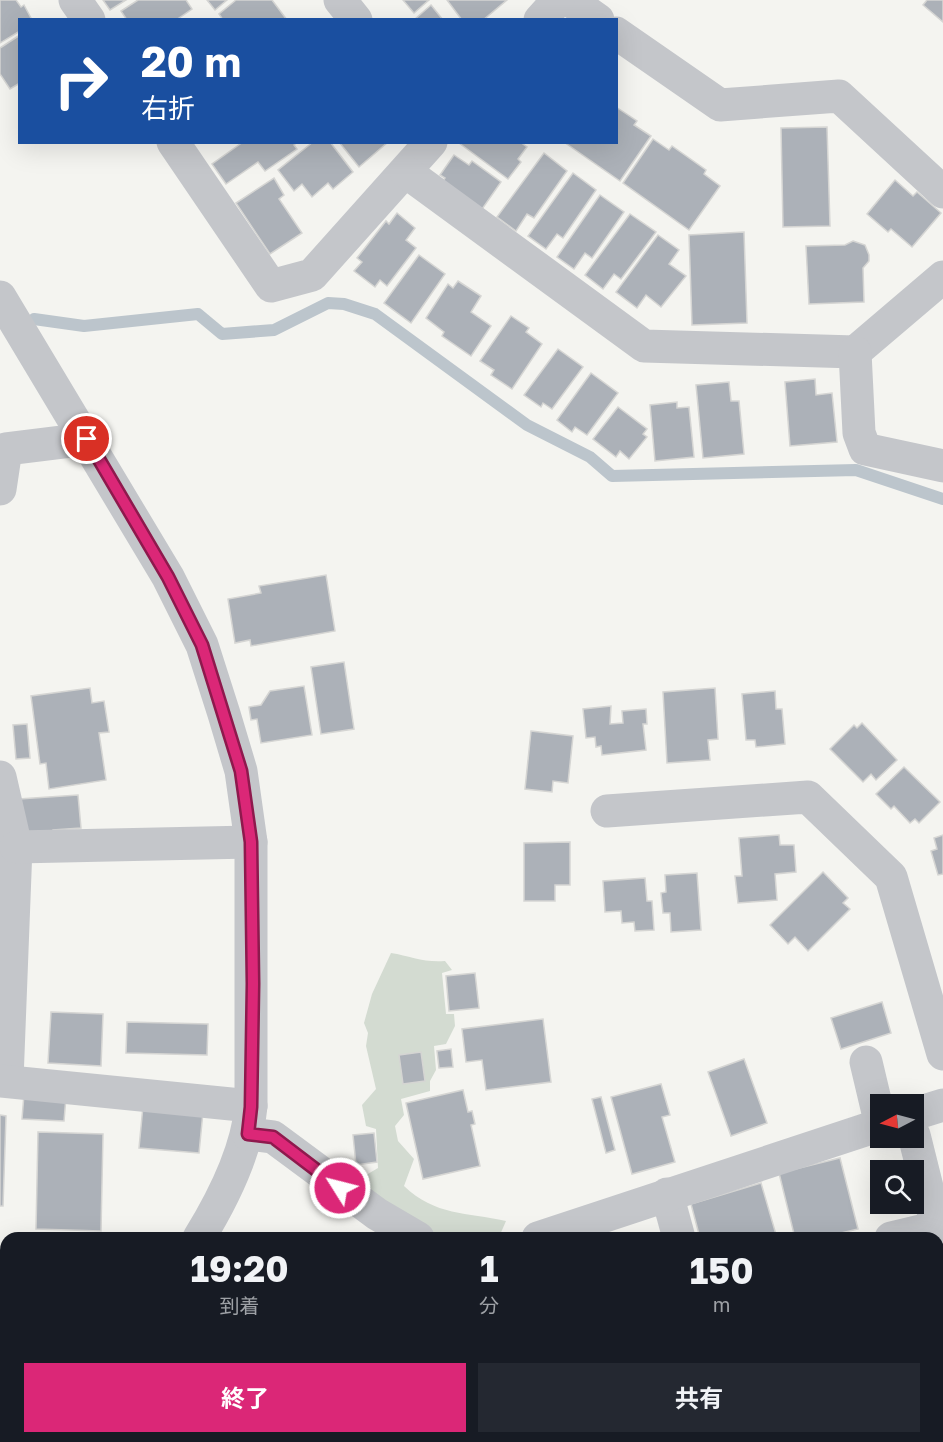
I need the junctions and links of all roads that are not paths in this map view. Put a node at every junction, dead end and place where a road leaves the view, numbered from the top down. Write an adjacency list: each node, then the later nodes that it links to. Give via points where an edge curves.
1 (75, 0): 5 (street)
2 (340, 0): 6 (street)
3 (558, 0): 7 (street)
4 (570, 0): 8 (street)
5 (87, 18)
6 (354, 18)
7 (542, 18)
8 (595, 18)
9 (618, 34): 13 (street, via 720,105 839,96)
10 (174, 144): 12 (street, via 271,286 312,275)
11 (429, 144): 12 (street)
12 (406, 172): 16 (street, via 644,346)
13 (943, 192)
14 (943, 277): 16 (street)
15 (0, 297): 17 (street)
16 (855, 352): 19 (street, via 859,433 865,449)
17 (87, 439): 18 (street); 23 (street, via 168,577 202,645 241,771)
18 (3, 448): 20 (street)
19 (943, 466)
20 (0, 489)
21 (0, 777): 24 (street)
22 (607, 811): 25 (street, via 808,797 891,877)
23 (251, 842): 24 (street); 31 (street)
24 (16, 847): 27 (street)
25 (943, 1054)
26 (866, 1062): 28 (street)
27 (4, 1081): 31 (street)
28 (873, 1094)
29 (943, 1105): 30 (street)
30 (924, 1111)
31 (250, 1120): 35 (street); 36 (street, via 377,1214)
32 (870, 1126): 34 (street)
33 (917, 1148): 39 (street, via 937,1227)
34 (667, 1194): 37 (street); 38 (street)
35 (203, 1232)
36 (408, 1232)
37 (556, 1232)
38 (678, 1232)
39 (916, 1232)

